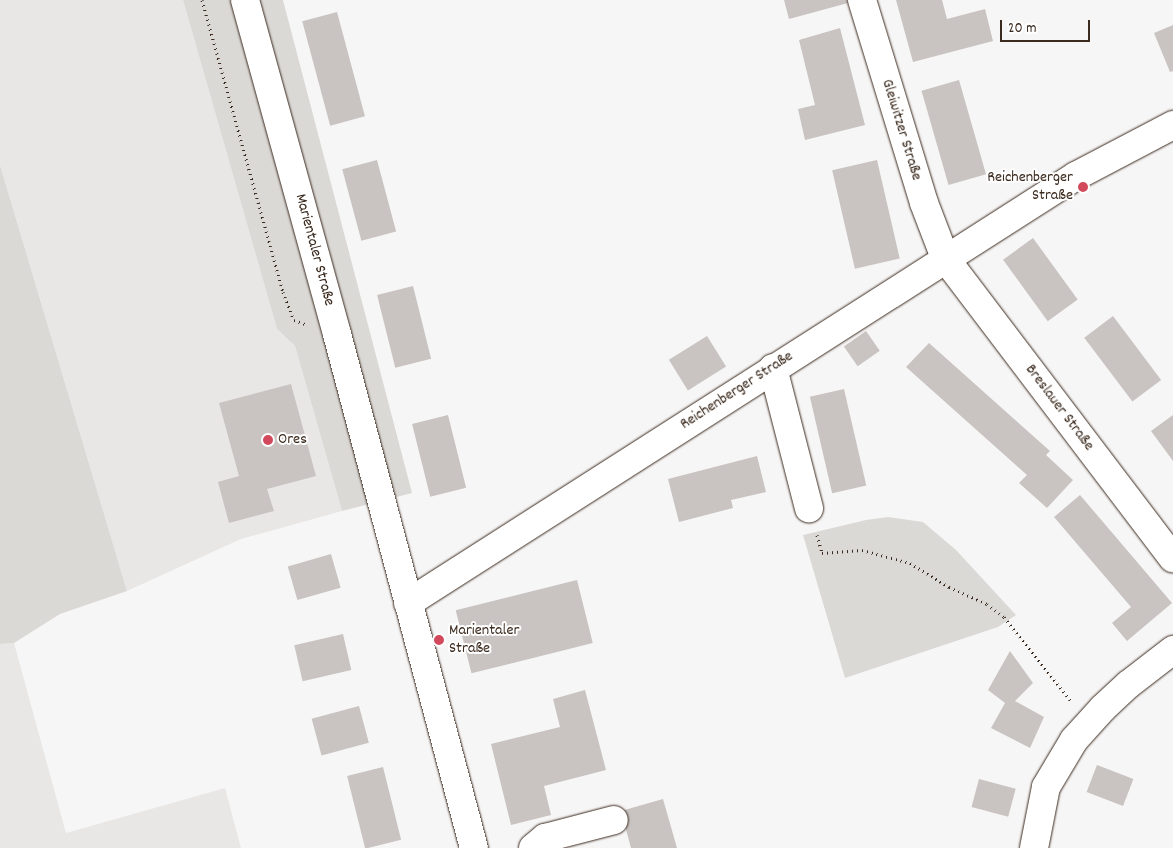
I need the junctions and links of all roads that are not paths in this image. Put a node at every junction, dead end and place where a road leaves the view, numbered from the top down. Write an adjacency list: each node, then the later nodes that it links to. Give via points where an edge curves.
1 (245, 0): 8 (street, Marientaler Straße)
2 (862, 0): 4 (street, Gleiwitzer Straße, via 924,203)
3 (1173, 125): 4 (street, Reichenberger Straße, via 1076,176)
4 (945, 258): 5 (street, Reichenberger Straße); 7 (street, Breslauer Straße)
5 (773, 368): 6 (street); 8 (street, Reichenberger Straße)
6 (809, 508)
7 (1173, 558)
8 (408, 603): 11 (street, Marientaler Straße)
9 (1173, 650): 13 (street, via 1089,721 1058,764 1046,787)
10 (614, 820): 12 (street, via 545,838)
11 (474, 848)
12 (533, 848)
13 (1034, 848)

